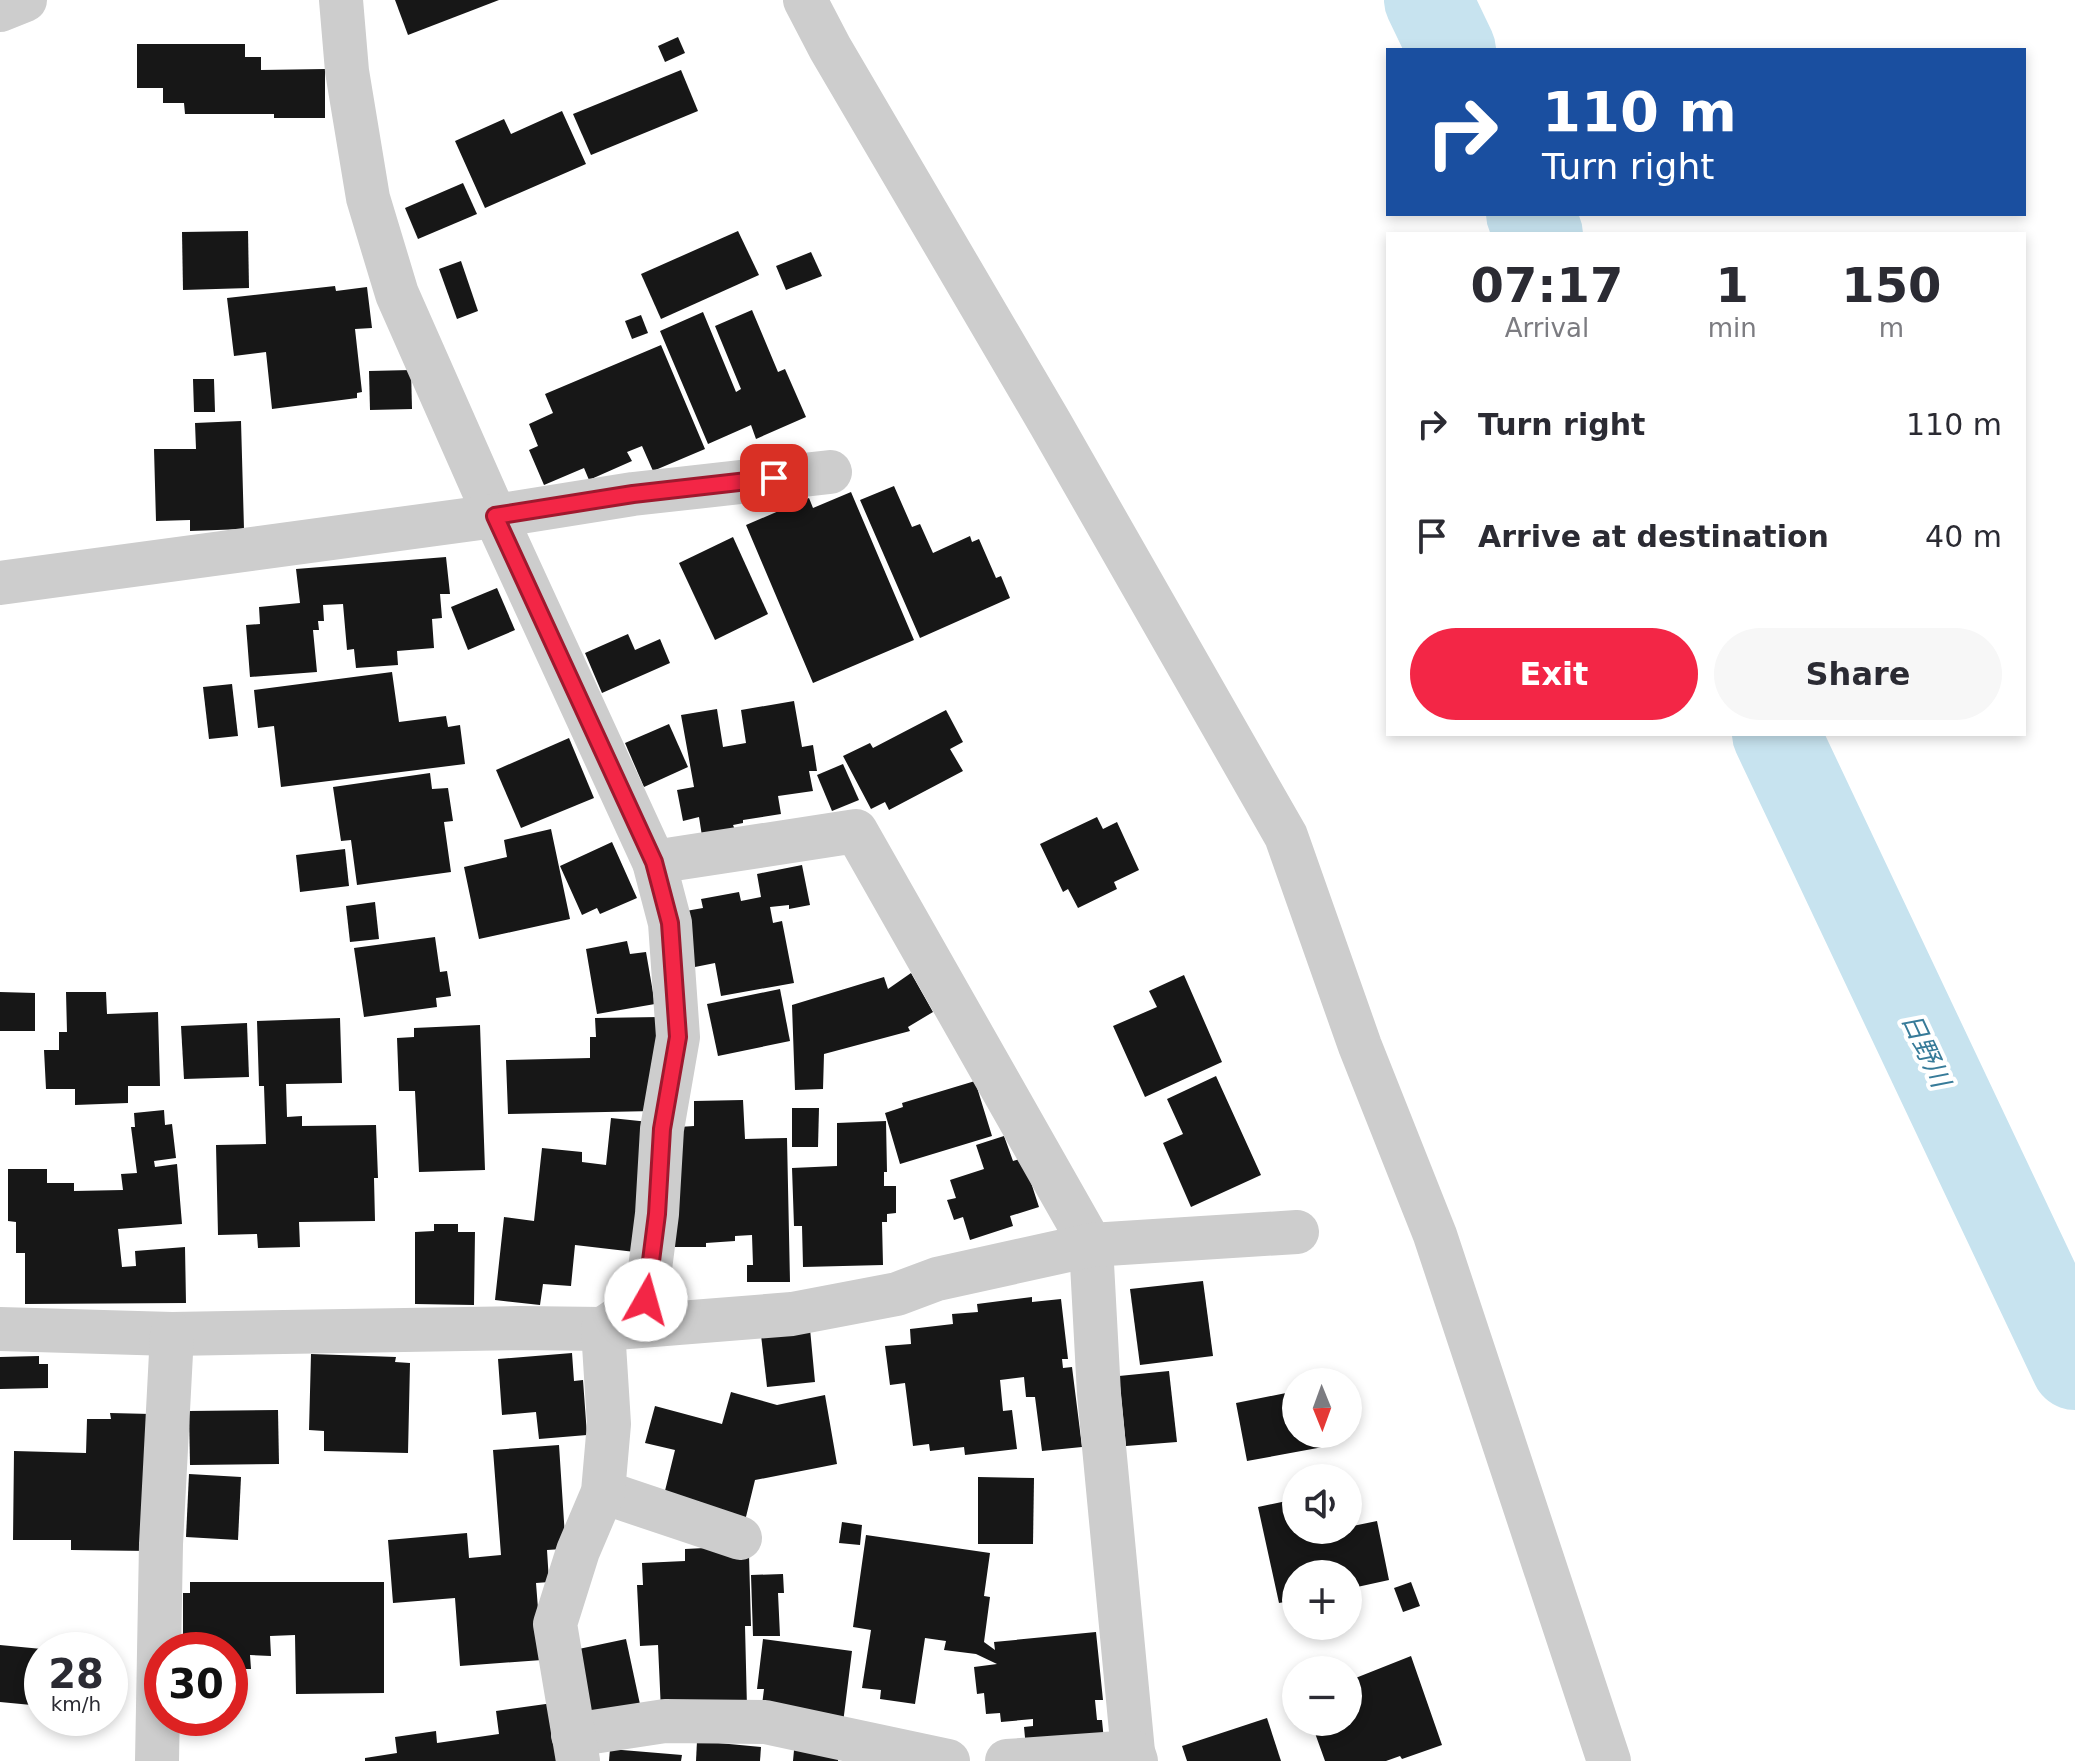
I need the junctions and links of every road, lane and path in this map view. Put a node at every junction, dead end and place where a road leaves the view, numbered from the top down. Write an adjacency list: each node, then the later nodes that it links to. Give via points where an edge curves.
1 (25, 0): 4 (street)
2 (341, 0): 6 (street, via 347,71 376,225 397,294)
3 (805, 0): 21 (street, via 1286,836 1360,1046 1435,1235)
4 (0, 10)
5 (830, 472): 6 (street)
6 (495, 516): 7 (street); 8 (street)
7 (0, 583)
8 (654, 862): 10 (street, via 856,831); 12 (street, via 670,923 678,1037 662,1129 646,1300)
9 (1297, 1232): 10 (street)
10 (1091, 1245): 12 (street, via 937,1279 897,1294 792,1314); 17 (street, via 1099,1394)
11 (0, 1329): 13 (street)
12 (603, 1329): 13 (street); 14 (street, via 609,1424)
13 (172, 1334): 18 (street)
14 (603, 1492): 15 (street); 16 (street, via 555,1624)
15 (740, 1538)
16 (576, 1748): 19 (street, via 665,1721 765,1722)
17 (1135, 1756): 20 (street)
18 (157, 1761)
19 (948, 1761)
20 (1007, 1761)
21 (1609, 1761)

